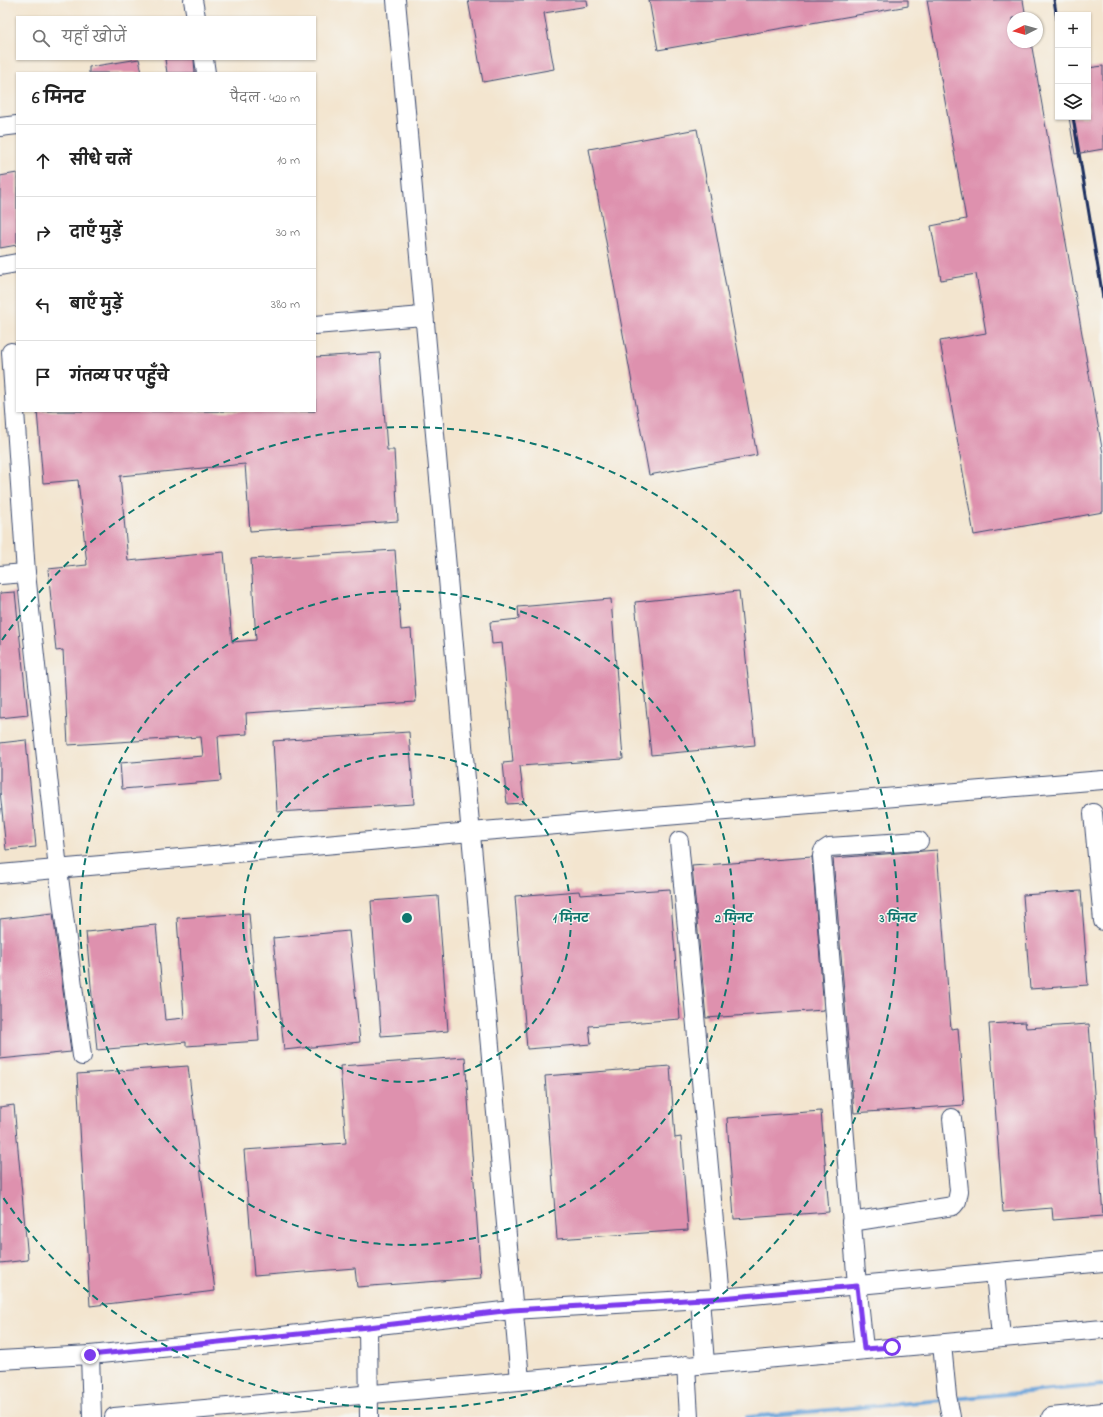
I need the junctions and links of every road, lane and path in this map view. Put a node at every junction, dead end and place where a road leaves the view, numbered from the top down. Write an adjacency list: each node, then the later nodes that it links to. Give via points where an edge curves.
1 (193, 0): 3 (street)
2 (396, 0): 10 (street)
3 (196, 16)
4 (204, 60): 5 (street)
5 (206, 72)
6 (16, 124): 7 (street)
7 (0, 127)
8 (16, 263): 9 (street)
9 (0, 266)
10 (423, 316): 11 (street); 17 (street)
11 (316, 325)
12 (9, 352): 13 (street)
13 (26, 573): 14 (street); 20 (street)
14 (0, 575)
15 (1103, 780): 17 (street)
16 (1093, 814): 22 (street)
17 (471, 832): 20 (street); 31 (street)
18 (679, 841): 29 (street)
19 (919, 841): 25 (street, via 829,847 822,852)
20 (58, 869): 21 (street); 23 (street)
21 (0, 874)
22 (1103, 921)
23 (82, 1056)
24 (952, 1118): 25 (street, via 959,1191 953,1206)
25 (851, 1222): 28 (street)
26 (1103, 1262): 27 (street)
27 (995, 1273): 28 (street); 34 (street)
28 (857, 1286): 29 (street); 36 (street)
29 (721, 1298): 30 (street)
30 (700, 1299): 31 (street); 39 (street)
31 (512, 1310): 32 (street); 41 (street)
32 (368, 1327): 37 (street); 42 (street)
33 (1103, 1328): 34 (street)
34 (1001, 1337): 35 (street)
35 (942, 1344): 36 (street); 43 (street)
36 (864, 1349): 39 (street)
37 (90, 1355): 38 (street); 46 (street)
38 (0, 1360)
39 (704, 1363): 40 (street)
40 (686, 1365): 41 (street); 49 (street)
41 (520, 1380): 42 (street)
42 (368, 1393): 44 (street); 48 (street)
43 (949, 1407)
44 (272, 1410): 47 (street)
45 (1103, 1412): 50 (street)
46 (92, 1417)
47 (114, 1417)
48 (369, 1417)
49 (689, 1417)
50 (1051, 1417)

